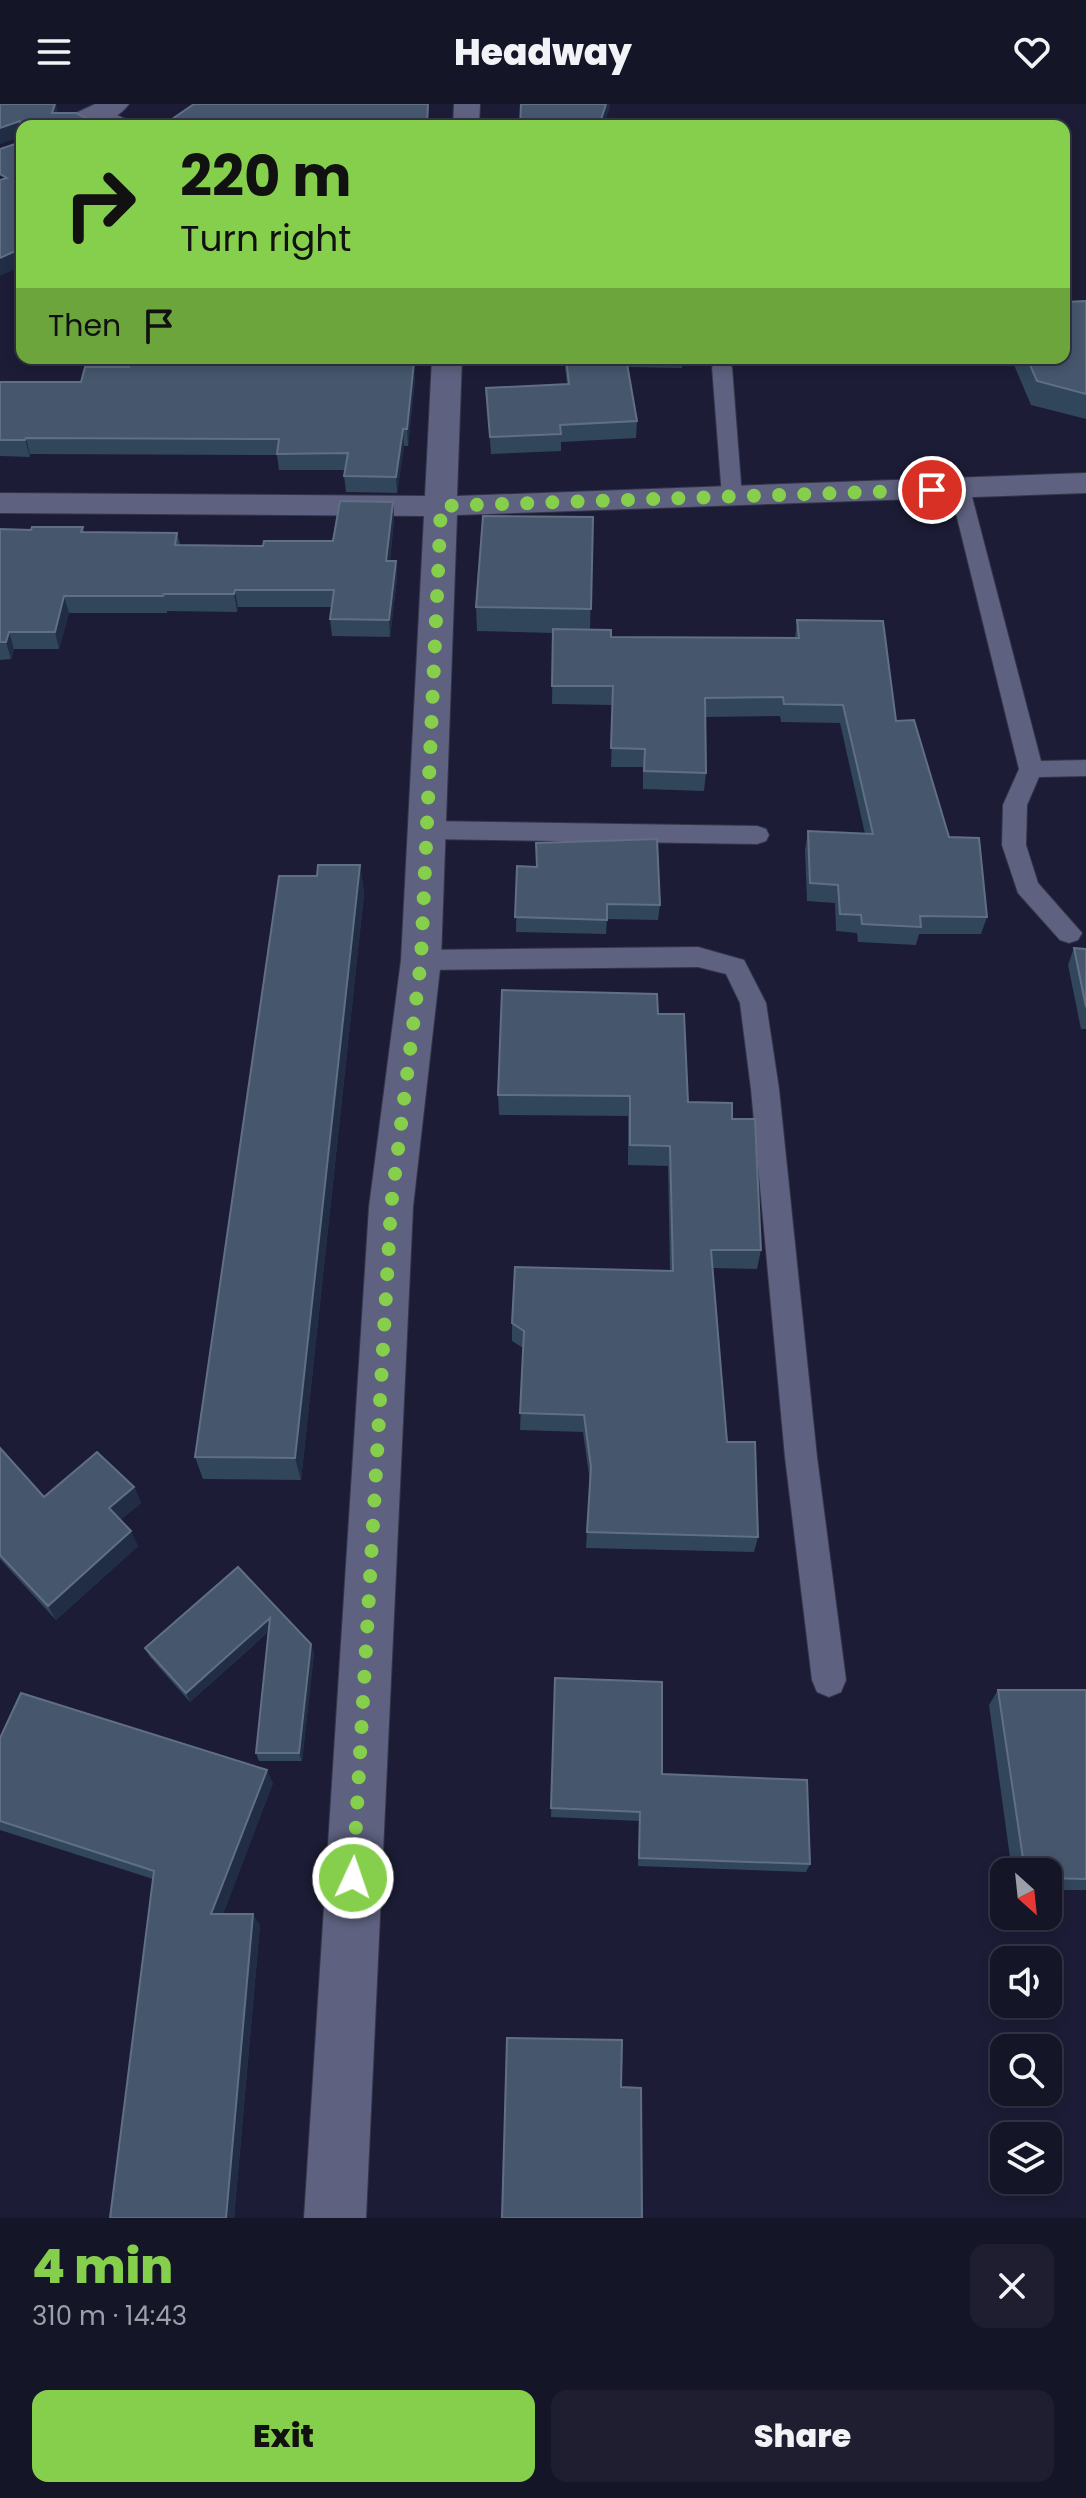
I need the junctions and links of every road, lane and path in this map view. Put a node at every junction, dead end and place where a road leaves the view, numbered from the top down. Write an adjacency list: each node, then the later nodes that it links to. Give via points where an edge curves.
1 (108, 108): 2 (street)
2 (83, 120)
3 (447, 364): 9 (street)
4 (722, 367): 7 (lane)
5 (1086, 483): 6 (street)
6 (960, 489): 7 (street); 11 (lane)
7 (732, 497): 9 (street)
8 (0, 503): 9 (street)
9 (441, 506): 12 (street)
10 (1086, 768): 11 (lane)
11 (1031, 769): 14 (lane, via 1015,805 1014,845 1027,887)
12 (427, 830): 13 (lane); 15 (street)
13 (757, 835)
14 (1069, 933)
15 (421, 960): 16 (lane, via 698,957 735,967 753,1003 765,1089); 17 (street, via 391,1207)
16 (829, 1680)
17 (335, 2218)

